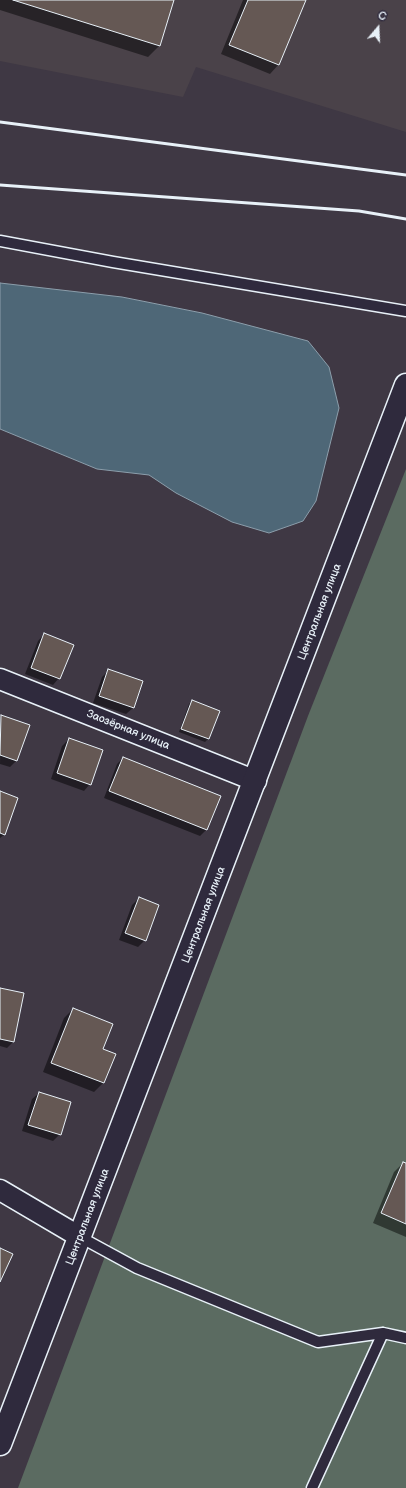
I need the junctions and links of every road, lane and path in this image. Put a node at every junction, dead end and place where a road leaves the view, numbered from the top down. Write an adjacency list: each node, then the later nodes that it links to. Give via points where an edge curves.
1 (0, 241): 2 (lane)
2 (406, 311)
3 (406, 385): 5 (street, Центральная улица)
4 (0, 679): 5 (street, Заозёрная улица)
5 (256, 781): 7 (street, Центральная улица)
6 (0, 1190): 7 (street)
7 (80, 1237): 8 (lane, via 137,1268 318,1342); 10 (street, Центральная улица)
8 (383, 1333): 9 (lane); 11 (lane)
9 (406, 1338)
10 (0, 1444)
11 (312, 1488)

